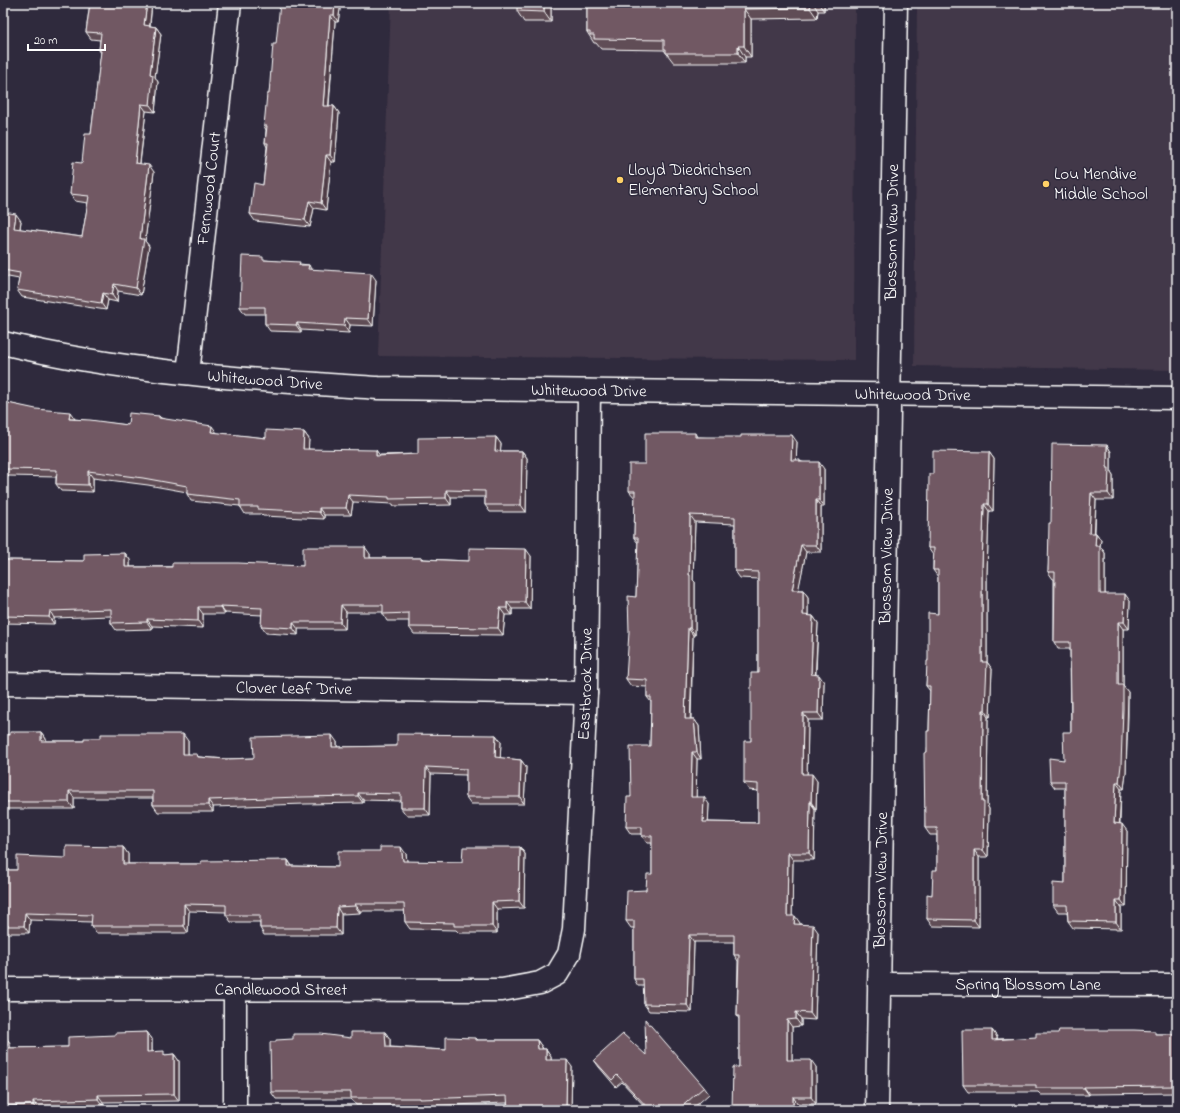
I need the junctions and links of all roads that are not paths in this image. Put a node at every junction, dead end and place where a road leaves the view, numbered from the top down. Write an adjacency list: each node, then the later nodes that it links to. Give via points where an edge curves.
1 (230, 3): 4 (street, Fernwood Court)
2 (896, 3): 6 (street, Blossom View Drive)
3 (3, 343): 4 (street, Whitewood Drive, via 91,361)
4 (188, 373): 5 (street, Whitewood Drive, via 378,388)
5 (589, 390): 6 (street, Whitewood Drive); 9 (street, Eastbrook Drive)
6 (889, 394): 7 (street, Whitewood Drive); 11 (street, Blossom View Drive)
7 (1177, 398)
8 (3, 684): 9 (street, Clover Leaf Drive)
9 (586, 693): 10 (street, Eastbrook Drive, via 574,929 569,954)
10 (557, 974): 14 (street, Candlewood Street, via 540,983 502,990)
11 (879, 984): 12 (street, Spring Blossom Lane); 16 (street, Blossom View Drive)
12 (1177, 985)
13 (3, 989): 14 (street, Candlewood Street)
14 (235, 990): 15 (street)
15 (235, 1110)
16 (877, 1110)

